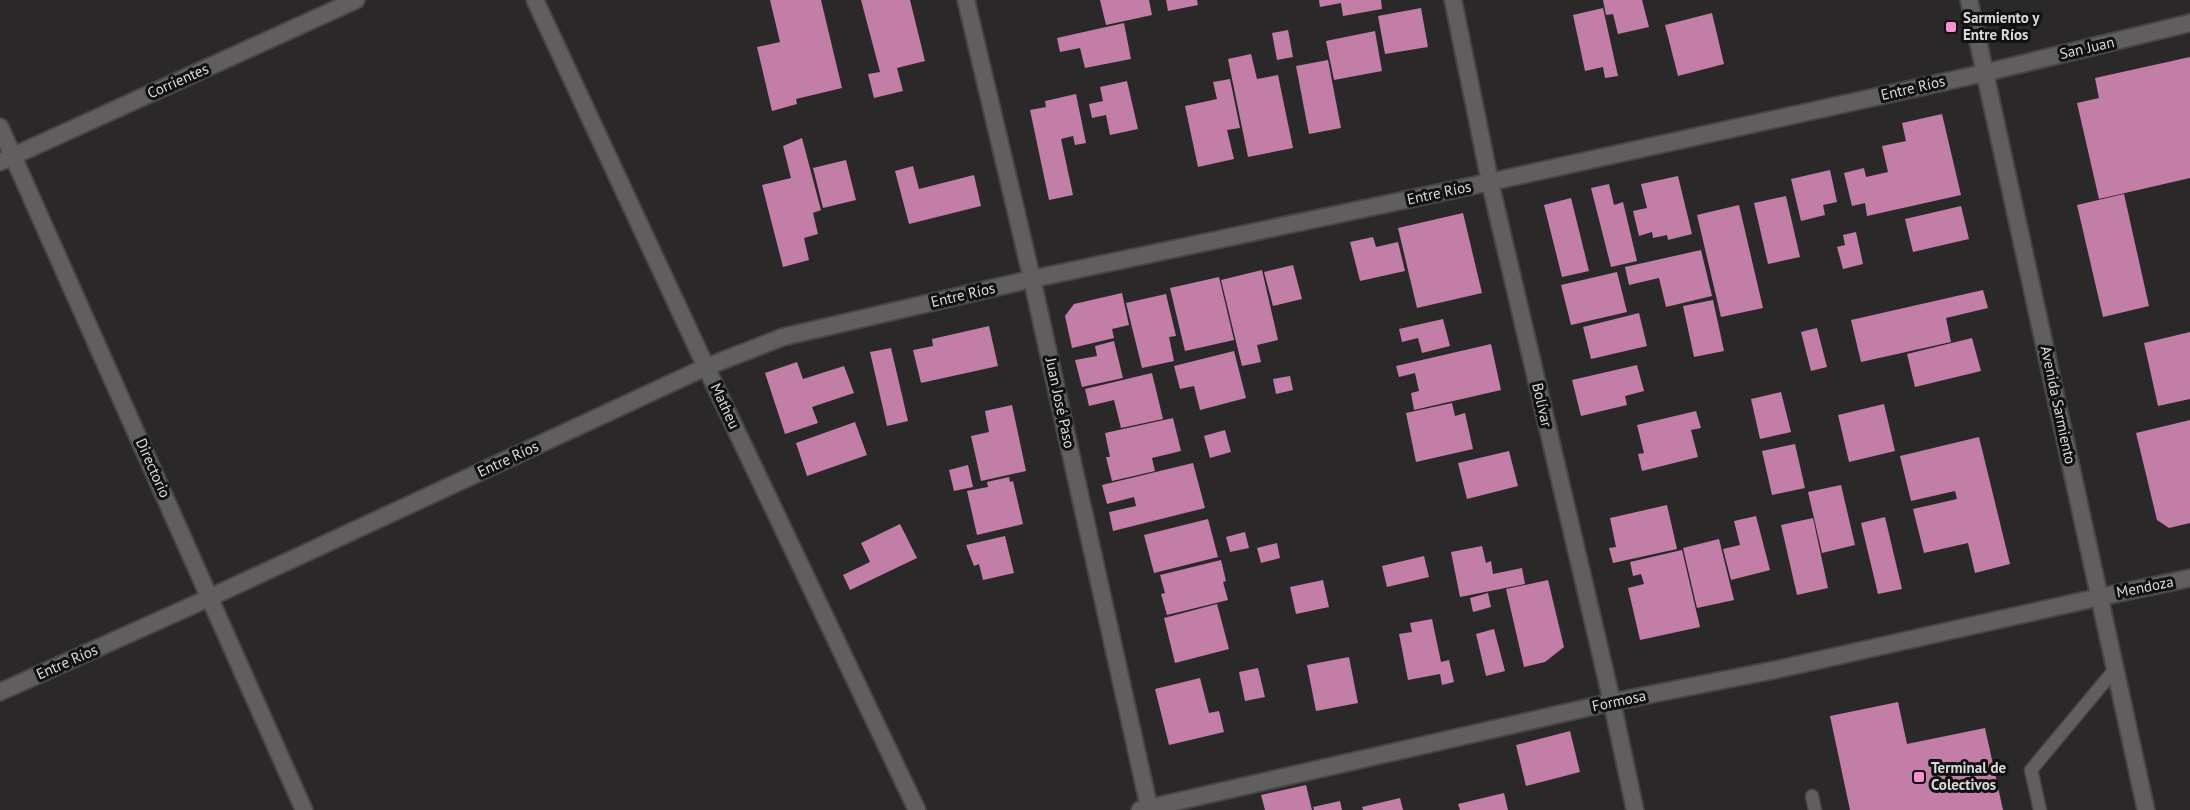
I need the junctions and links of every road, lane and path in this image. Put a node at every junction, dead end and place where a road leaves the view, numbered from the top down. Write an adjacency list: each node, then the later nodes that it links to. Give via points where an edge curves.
1 (356, 0): 9 (street, Corrientes)
2 (535, 0): 12 (street, Matheu)
3 (966, 0): 11 (street, Juan José Paso)
4 (1453, 0): 10 (street, Bolívar)
5 (1969, 0): 7 (street, Avenida Sarmiento)
6 (2190, 23): 7 (street, San Juan)
7 (1984, 73): 10 (street, Entre Ríos); 15 (street, Avenida Sarmiento)
8 (0, 127): 9 (street, Directorio)
9 (7, 159): 14 (street, Directorio)
10 (1490, 182): 11 (street, Entre Ríos); 18 (street, Bolívar)
11 (1032, 279): 12 (street, Entre Ríos, via 783,337); 20 (street, Juan José Paso)
12 (706, 367): 14 (street, Entre Ríos); 22 (street, Matheu)
13 (2190, 578): 15 (street, Mendoza)
14 (211, 597): 17 (street, Entre Ríos); 21 (street, Directorio)
15 (2100, 597): 16 (street, Avenida Sarmiento); 18 (street, Formosa)
16 (2116, 668): 25 (lane, via 2031,770); 26 (street, Avenida Sarmiento)
17 (0, 692)
18 (1612, 702): 20 (street, Formosa); 23 (street, Bolívar)
19 (1812, 796): 24 (lane)
20 (1144, 809)
21 (304, 810)
22 (917, 810)
23 (1635, 810)
24 (1815, 810)
25 (2040, 810)
26 (2146, 810)

